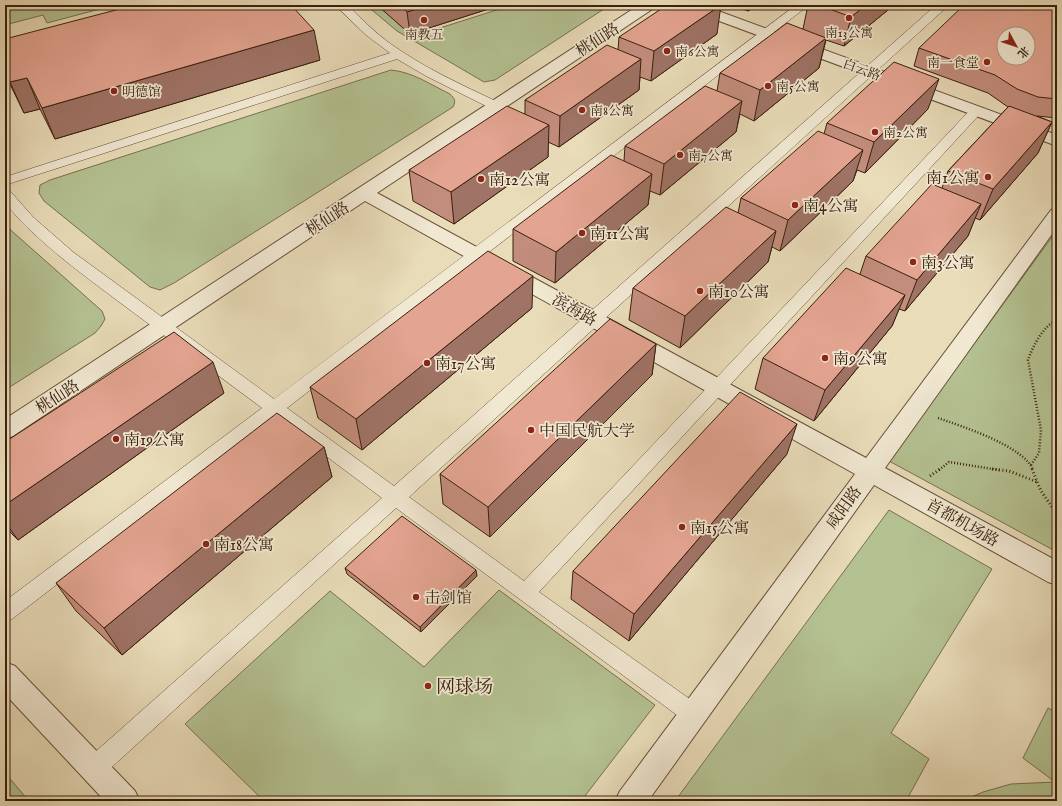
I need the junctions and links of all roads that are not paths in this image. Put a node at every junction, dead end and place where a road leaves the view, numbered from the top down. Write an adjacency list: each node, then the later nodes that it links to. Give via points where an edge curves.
1 (341, 5): 7 (lane, via 370,33)
2 (649, 5): 9 (street, 桃仙路)
3 (689, 5): 6 (street, 白云路)
4 (803, 5): 6 (lane)
5 (944, 5): 8 (lane)
6 (766, 33): 8 (street, 白云路); 16 (lane)
7 (400, 54): 9 (lane, via 456,87); 12 (lane)
8 (869, 72): 10 (street, 白云路); 17 (lane)
9 (496, 106): 13 (street, 桃仙路)
10 (976, 111): 11 (street, 白云路); 19 (lane)
11 (1057, 141)
12 (5, 181)
13 (364, 193): 16 (street, 滨海路); 18 (street, 桃仙路)
14 (5, 194): 18 (lane, via 19,212 63,251)
15 (1057, 214): 22 (street, 咸阳路)
16 (475, 254): 17 (street, 滨海路); 20 (lane)
17 (594, 319): 19 (street, 滨海路); 23 (lane)
18 (163, 326): 20 (lane); 21 (street, 桃仙路)
19 (717, 387): 22 (street, 滨海路); 25 (lane)
20 (274, 408): 23 (lane); 26 (lane)
21 (5, 430)
22 (870, 471): 24 (street, 首都机场路); 28 (street, 咸阳路)
23 (395, 498): 25 (lane); 29 (lane)
24 (1057, 574)
25 (525, 593): 28 (lane)
26 (5, 613)
27 (5, 675): 29 (street)
28 (693, 714): 31 (street, 咸阳路)
29 (94, 768): 30 (street)
30 (125, 801)
31 (630, 801)

